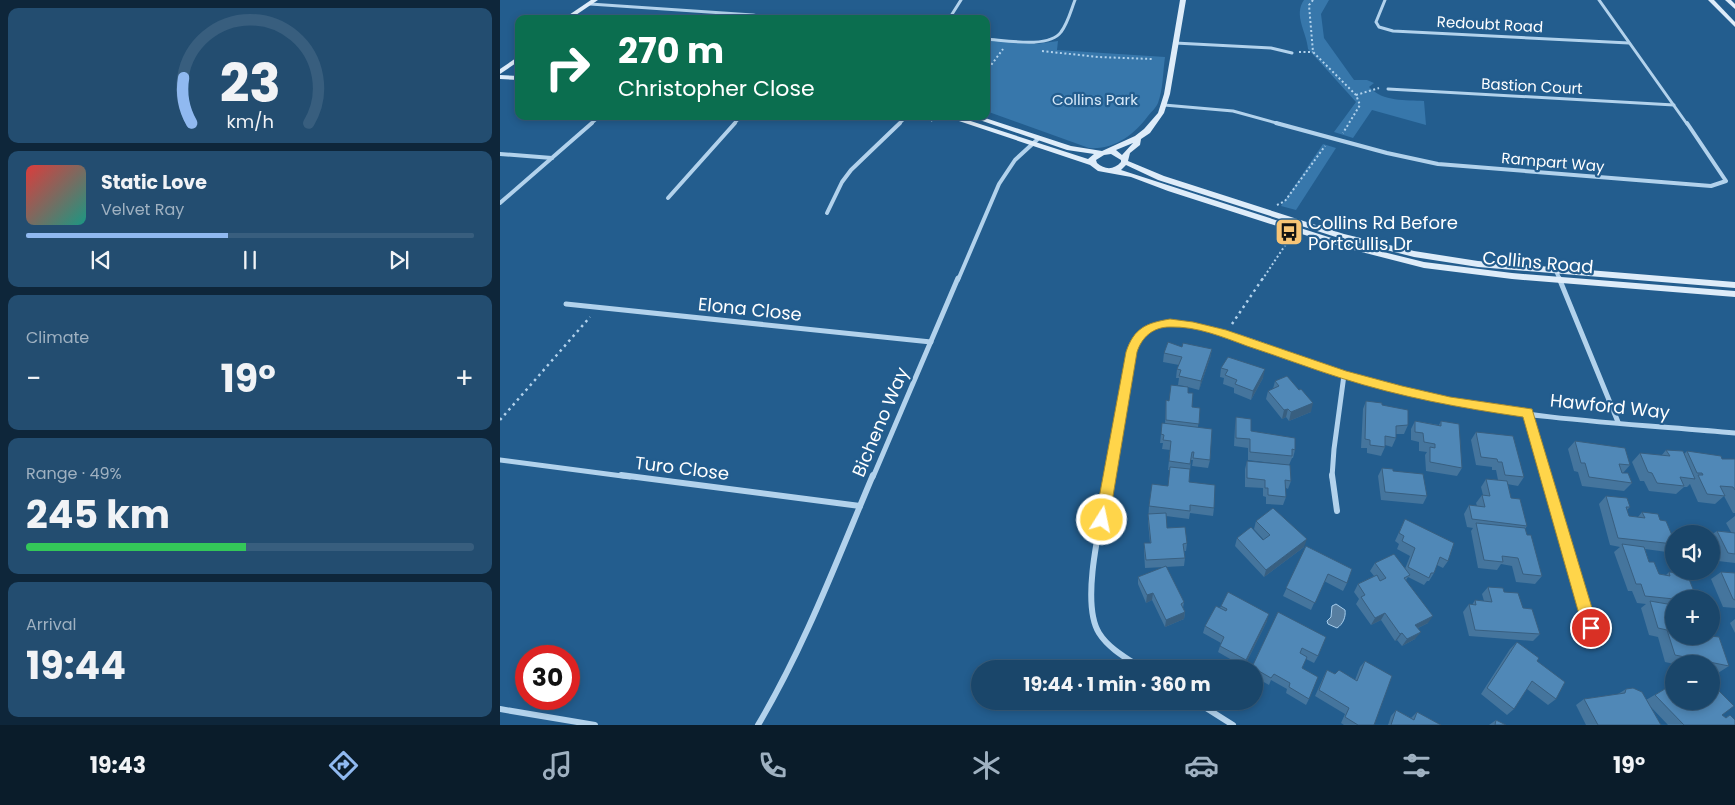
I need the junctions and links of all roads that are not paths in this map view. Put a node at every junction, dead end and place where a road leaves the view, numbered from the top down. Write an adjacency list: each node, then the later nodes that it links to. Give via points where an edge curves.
1 (596, 0): 9 (main road)
2 (961, 0): 14 (street)
3 (1075, 0): 16 (street, via 1061,34 1051,40)
4 (1183, 0): 17 (main road)
5 (1385, 0): 18 (street, Redoubt Road, via 1376,22 1379,27 1393,31)
6 (1599, 0): 18 (street, Rampart Way)
7 (1711, 0): 15 (main road)
8 (1728, 0): 10 (main road)
9 (590, 4): 11 (main road); 12 (main road); 13 (street)
10 (1735, 7)
11 (572, 15)
12 (578, 15)
13 (753, 15)
14 (952, 15)
15 (1735, 25)
16 (990, 39)
17 (1175, 43): 19 (street, via 1271,48); 28 (main road)
18 (1629, 43): 29 (street, Rampart Way)
19 (1292, 53)
20 (515, 55): 22 (main road)
21 (515, 61): 23 (main road)
22 (500, 64)
23 (500, 71): 24 (main road)
24 (515, 72)
25 (500, 77): 26 (main road)
26 (515, 78)
27 (1388, 89): 29 (street, Bastion Court)
28 (1164, 105): 29 (street, Rampart Way, via 1233,111 1438,164 1712,186 1726,181); 35 (main road, via 1157,120)
29 (1674, 105)
30 (595, 120): 39 (street)
31 (737, 120): 43 (street)
32 (902, 120): 45 (street, via 851,170)
33 (961, 120): 36 (main road, Collins Road)
34 (981, 120): 36 (main road, Collins Road)
35 (1138, 138): 37 (main road); 40 (main road)
36 (1036, 141): 37 (main road, Collins Road); 41 (main road, Collins Road); 51 (street, Bicheno Way, via 1015,160 999,184)
37 (1104, 152): 40 (main road, Collins Road, via 1118,154); 41 (main road, via 1092,159)
38 (500, 154): 39 (street)
39 (552, 158): 44 (street)
40 (1124, 160): 42 (main road, via 1122,166); 46 (main road, Collins Road, via 1165,179 1384,247 1444,260)
41 (1092, 163): 42 (main road, Collins Road, via 1100,169)
42 (1113, 170): 47 (main road, Collins Road, via 1395,259 1482,274)
43 (668, 198)
44 (500, 203)
45 (827, 213)
46 (1556, 271): 47 (street); 48 (main road, Collins Road)
47 (1560, 280): 49 (main road, Collins Road); 54 (street)
48 (1735, 286)
49 (1735, 294)
50 (566, 304): 51 (street, Elona Close)
51 (931, 342): 57 (street, Bicheno Way)
52 (1344, 375): 53 (street, Hawford Way, via 1450,401); 58 (street, via 1332,473); 60 (street, Hawford Way, via 1226,334 1193,326 1155,325 1136,341 1092,575 1090,602 1093,625 1104,641)
53 (1528, 412): 54 (street, Hawford Way); 59 (street)
54 (1618, 422): 55 (street, Hawford Way)
55 (1735, 433)
56 (500, 460): 57 (street, Turo Close)
57 (860, 506): 64 (street, Bicheno Way, via 796,655)
58 (1337, 511)
59 (1591, 628)
60 (1129, 660)
61 (500, 709): 63 (street)
62 (1209, 710): 65 (street)
63 (595, 725)
64 (758, 725)
65 (1233, 725)

